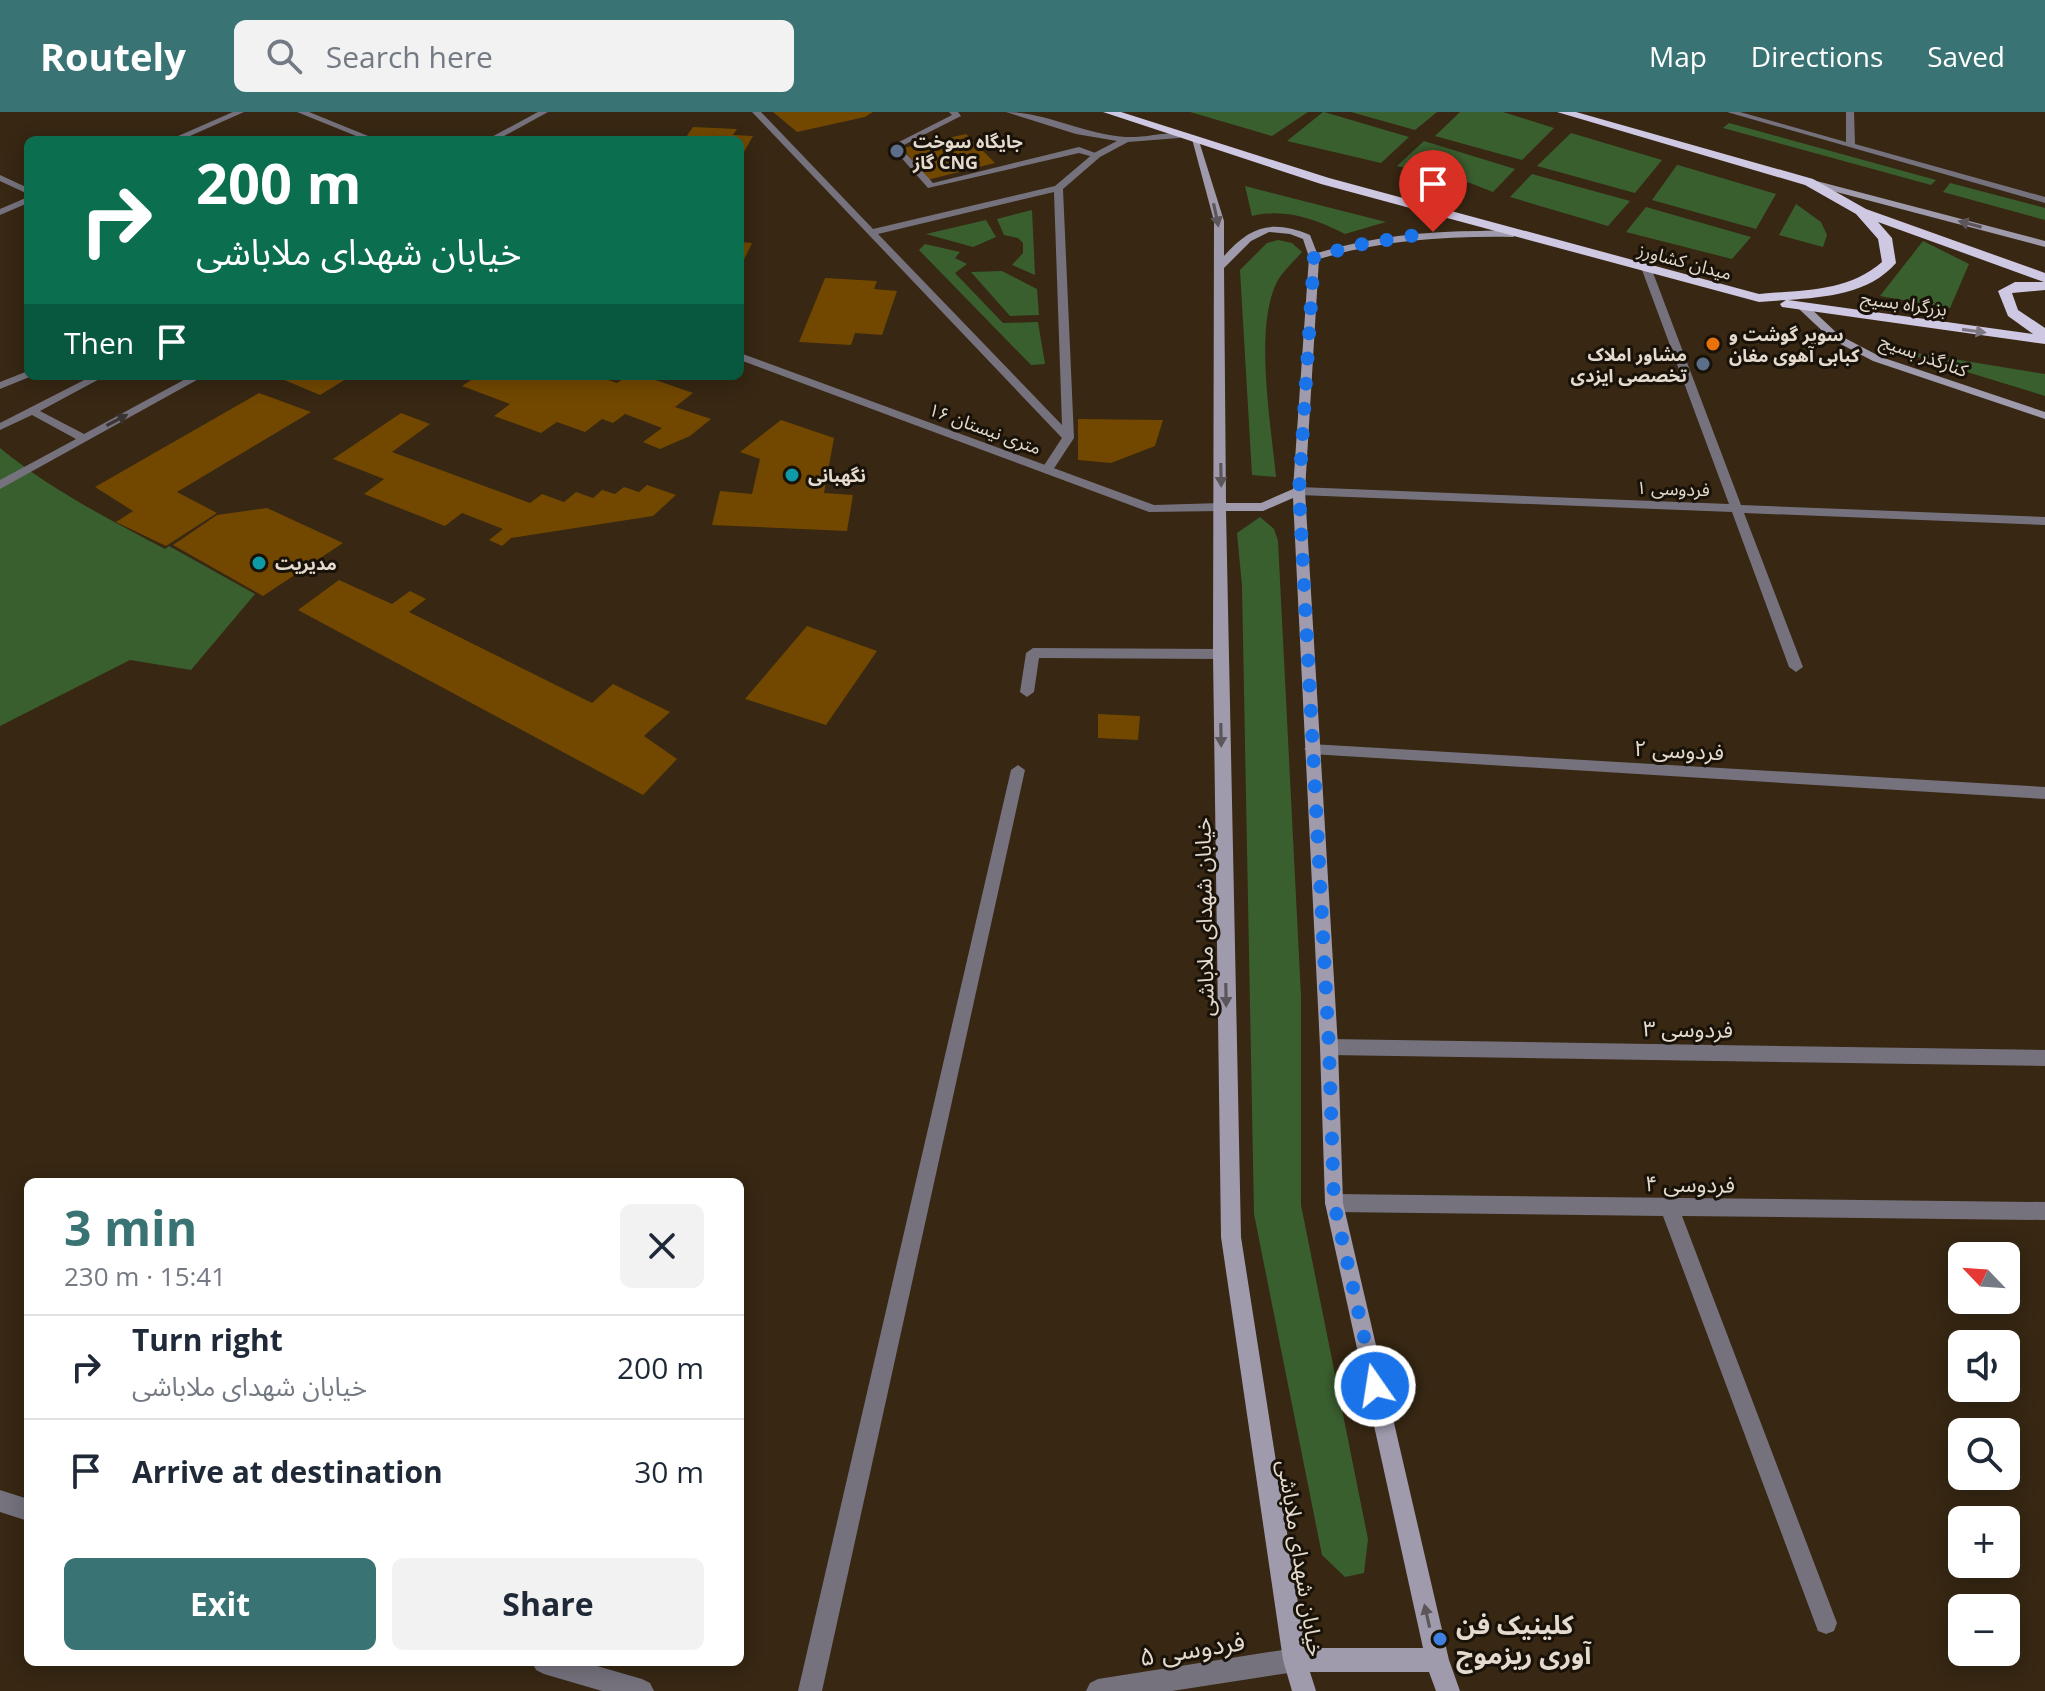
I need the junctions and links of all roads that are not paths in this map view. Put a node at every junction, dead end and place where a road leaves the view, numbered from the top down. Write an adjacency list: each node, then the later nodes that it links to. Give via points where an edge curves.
1 (240, 112): 11 (street)
2 (301, 112): 12 (street)
3 (544, 112): 13 (street)
4 (756, 112): 26 (street)
5 (953, 112): 17 (street, via 957,116 895,146 931,186 1079,150)
6 (1010, 112): 15 (street)
7 (1109, 112): 14 (highway, میدان کشاورز)
8 (1563, 112): 19 (highway, میدان کشاورز)
9 (1731, 112): 16 (street)
10 (1850, 112): 16 (street)
11 (183, 136)
12 (364, 136)
13 (498, 136)
14 (1187, 138): 15 (street); 27 (highway, میدان کشاورز); 30 (main road, خیابان شهدای ملاباشی, one-way to 30, via 1219,221)
15 (1126, 140): 17 (street)
16 (1851, 146): 22 (street)
17 (1097, 155): 20 (street)
18 (0, 178): 21 (street)
19 (1809, 182): 24 (highway, میدان کشاورز); 28 (main road, one-way to 19)
20 (1058, 188): 26 (street); 47 (street)
21 (24, 189)
22 (2045, 200)
23 (24, 202): 25 (street)
24 (1861, 211): 32 (highway); 34 (highway, میدان کشاورز, via 1885,238 1889,263 1872,278 1832,292)
25 (0, 212)
26 (873, 232): 47 (street)
27 (1513, 234): 29 (main road, via 1433,232); 31 (highway, میدان کشاورز)
28 (2045, 244)
29 (1314, 257): 30 (main road, via 1307,237 1267,231 1240,241); 50 (main road)
30 (1220, 267): 51 (main road, خیابان شهدای ملاباشی, one-way to 51)
31 (1647, 270): 34 (highway, میدان کشاورز); 52 (street)
32 (2045, 278)
33 (2045, 286): 36 (highway, via 2005,291 2010,311)
34 (1759, 298): 35 (highway, بزرگراه بسیج)
35 (1803, 307): 37 (highway, بزرگراه بسیج, one-way to 37); 44 (main road, کنارگذر بسیج, via 1835,337 1877,359)
36 (2045, 334)
37 (2045, 340)
38 (744, 357): 48 (street, ۱۶ متری نیستان)
39 (24, 376): 42 (street)
40 (92, 380): 43 (street)
41 (192, 380): 46 (street, one-way to 41)
42 (0, 386)
43 (32, 411): 45 (street); 46 (street)
44 (2045, 416)
45 (0, 427)
46 (83, 438): 49 (street)
47 (1068, 438): 48 (street)
48 (1047, 470): 51 (street, ۱۶ متری نیستان, via 1153,509)
49 (0, 485)
50 (1299, 491): 51 (main road, via 1263,507); 52 (street, فردوسی ۱); 57 (main road)
51 (1221, 507): 54 (main road, خیابان شهدای ملاباشی)
52 (1735, 509): 53 (street, فردوسی ۱); 55 (street)
53 (2045, 521)
54 (1220, 654): 56 (street, via 1033,653); 68 (main road, خیابان شهدای ملاباشی, one-way to 68, via 1231,1237)
55 (1796, 667)
56 (1027, 692)
57 (1311, 749): 59 (street, فردوسی ۲); 60 (main road)
58 (1018, 770): 72 (street)
59 (2045, 793)
60 (1329, 1047): 61 (street, فردوسی ۳); 62 (main road)
61 (2045, 1058)
62 (1334, 1203): 63 (street, فردوسی ۴); 69 (main road, one-way to 62)
63 (1669, 1207): 64 (street, فردوسی ۴); 67 (street)
64 (2045, 1211)
65 (0, 1501): 66 (street)
66 (24, 1509)
67 (1826, 1623)
68 (1295, 1660): 69 (main road); 73 (street, فردوسی ۵); 74 (main road, خیابان شهدای ملاباشی)
69 (1437, 1660): 75 (main road)
70 (558, 1666): 71 (street)
71 (642, 1691)
72 (810, 1691)
73 (1098, 1691)
74 (1304, 1691)
75 (1448, 1691)

